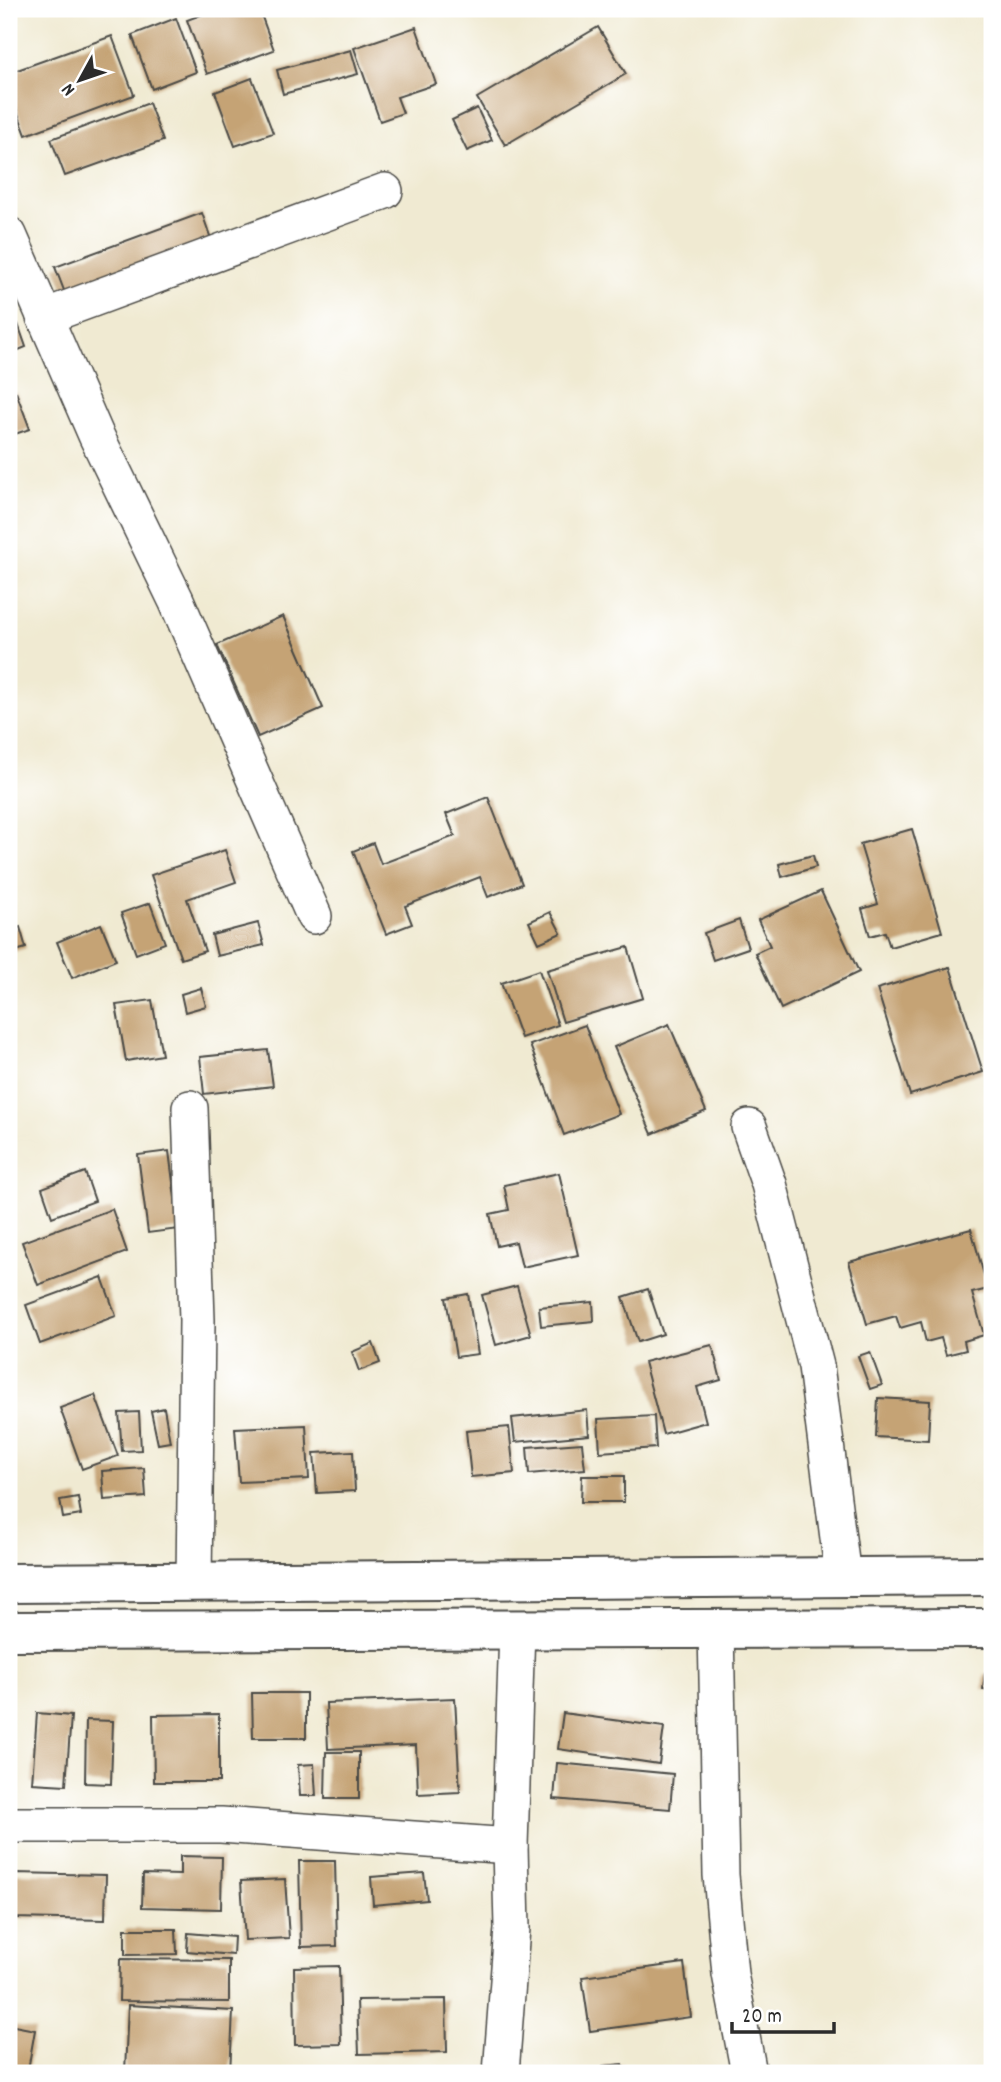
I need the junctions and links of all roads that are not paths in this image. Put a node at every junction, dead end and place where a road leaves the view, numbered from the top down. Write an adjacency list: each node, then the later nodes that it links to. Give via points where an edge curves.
1 (385, 191): 3 (street)
2 (9, 235): 3 (street)
3 (44, 317): 4 (street, via 188,625)
4 (314, 916)
5 (190, 1108): 9 (street, via 197,1320)
6 (749, 1127): 8 (street, via 769,1184 816,1366)
7 (992, 1576): 8 (main road)
8 (843, 1577): 9 (main road)
9 (194, 1582): 10 (main road)
10 (9, 1583)
11 (992, 1628): 13 (main road)
12 (517, 1629): 13 (main road); 14 (main road); 16 (street)
13 (716, 1629): 18 (street, via 722,1875 730,1974)
14 (9, 1631)
15 (9, 1825): 16 (street, via 221,1825)
16 (510, 1846): 17 (street, via 512,1928)
17 (501, 2073)
18 (749, 2073)

